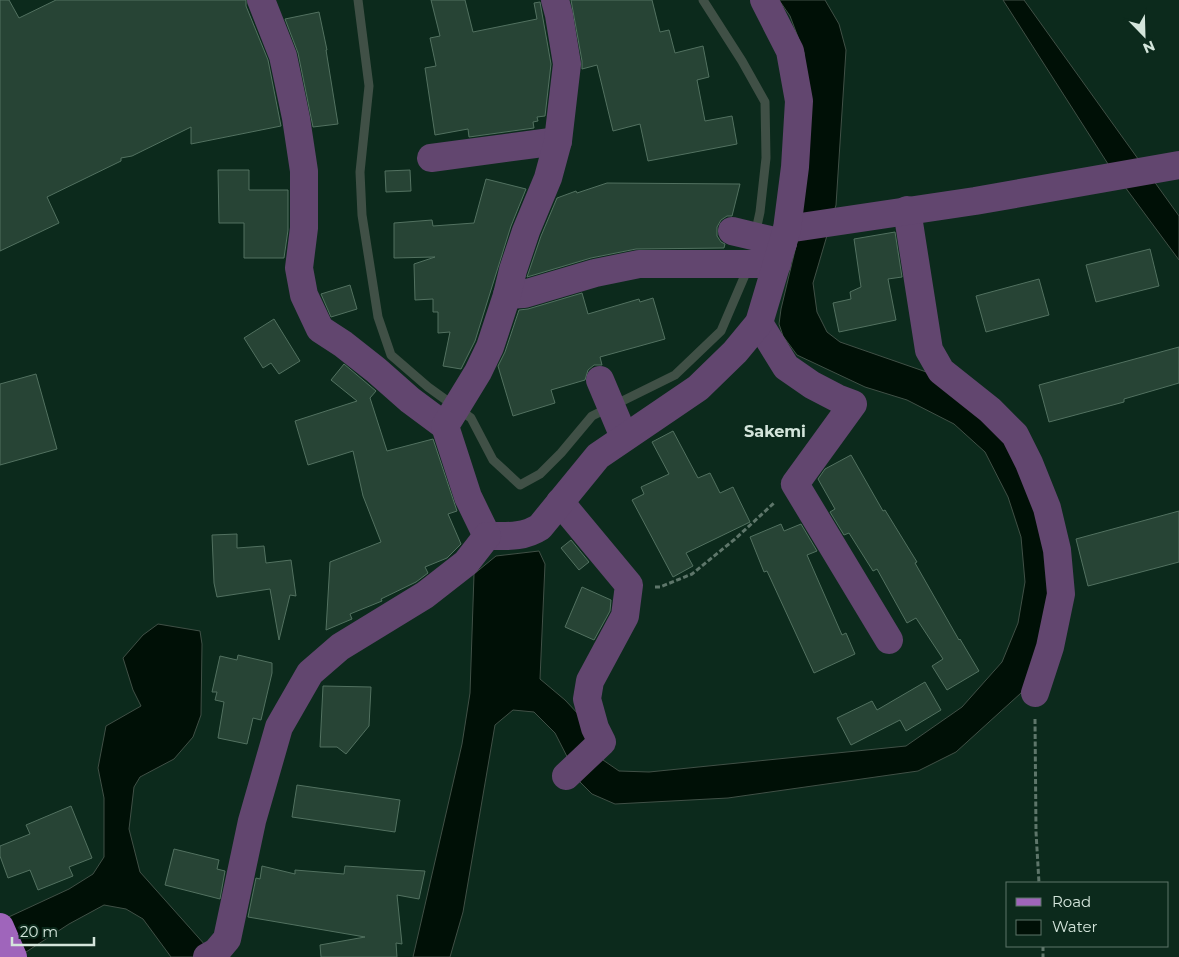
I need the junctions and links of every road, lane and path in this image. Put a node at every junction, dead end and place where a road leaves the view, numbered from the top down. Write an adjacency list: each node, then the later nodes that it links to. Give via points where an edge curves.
1 (262, 0): 13 (street, via 283,56 304,171 304,228 299,268 304,295 320,329)
2 (555, 0): 4 (street, via 567,64)
3 (764, 0): 9 (street, via 790,51 799,101 795,167)
4 (558, 141): 5 (street); 10 (street)
5 (431, 158)
6 (1179, 164): 7 (street)
7 (907, 210): 9 (street); 20 (street, via 929,350 941,371 1016,435 1047,508 1057,550 1061,594 1050,647)
8 (732, 231): 9 (street)
9 (783, 245): 10 (street, via 639,264 524,294); 11 (street)
10 (507, 295): 13 (street, via 490,347)
11 (759, 324): 14 (street, via 698,388); 15 (street, via 786,366 812,385 853,404)
12 (600, 380): 14 (street)
13 (445, 426): 17 (street, via 468,498)
14 (624, 437): 16 (street, via 598,456)
15 (795, 484): 18 (path, via 692,574 660,587); 19 (street)
16 (560, 502): 17 (street, via 540,527 531,532); 18 (street)
17 (487, 536): 24 (street, via 466,563 438,585 340,647 310,673 279,727 252,821 227,938)
18 (629, 585): 21 (street, via 625,616 590,681 587,699 602,742)
19 (889, 640)
20 (1034, 693): 22 (path)
21 (566, 776)
22 (1039, 882)
23 (0, 927): 25 (main road)
24 (211, 954)
25 (13, 957)

